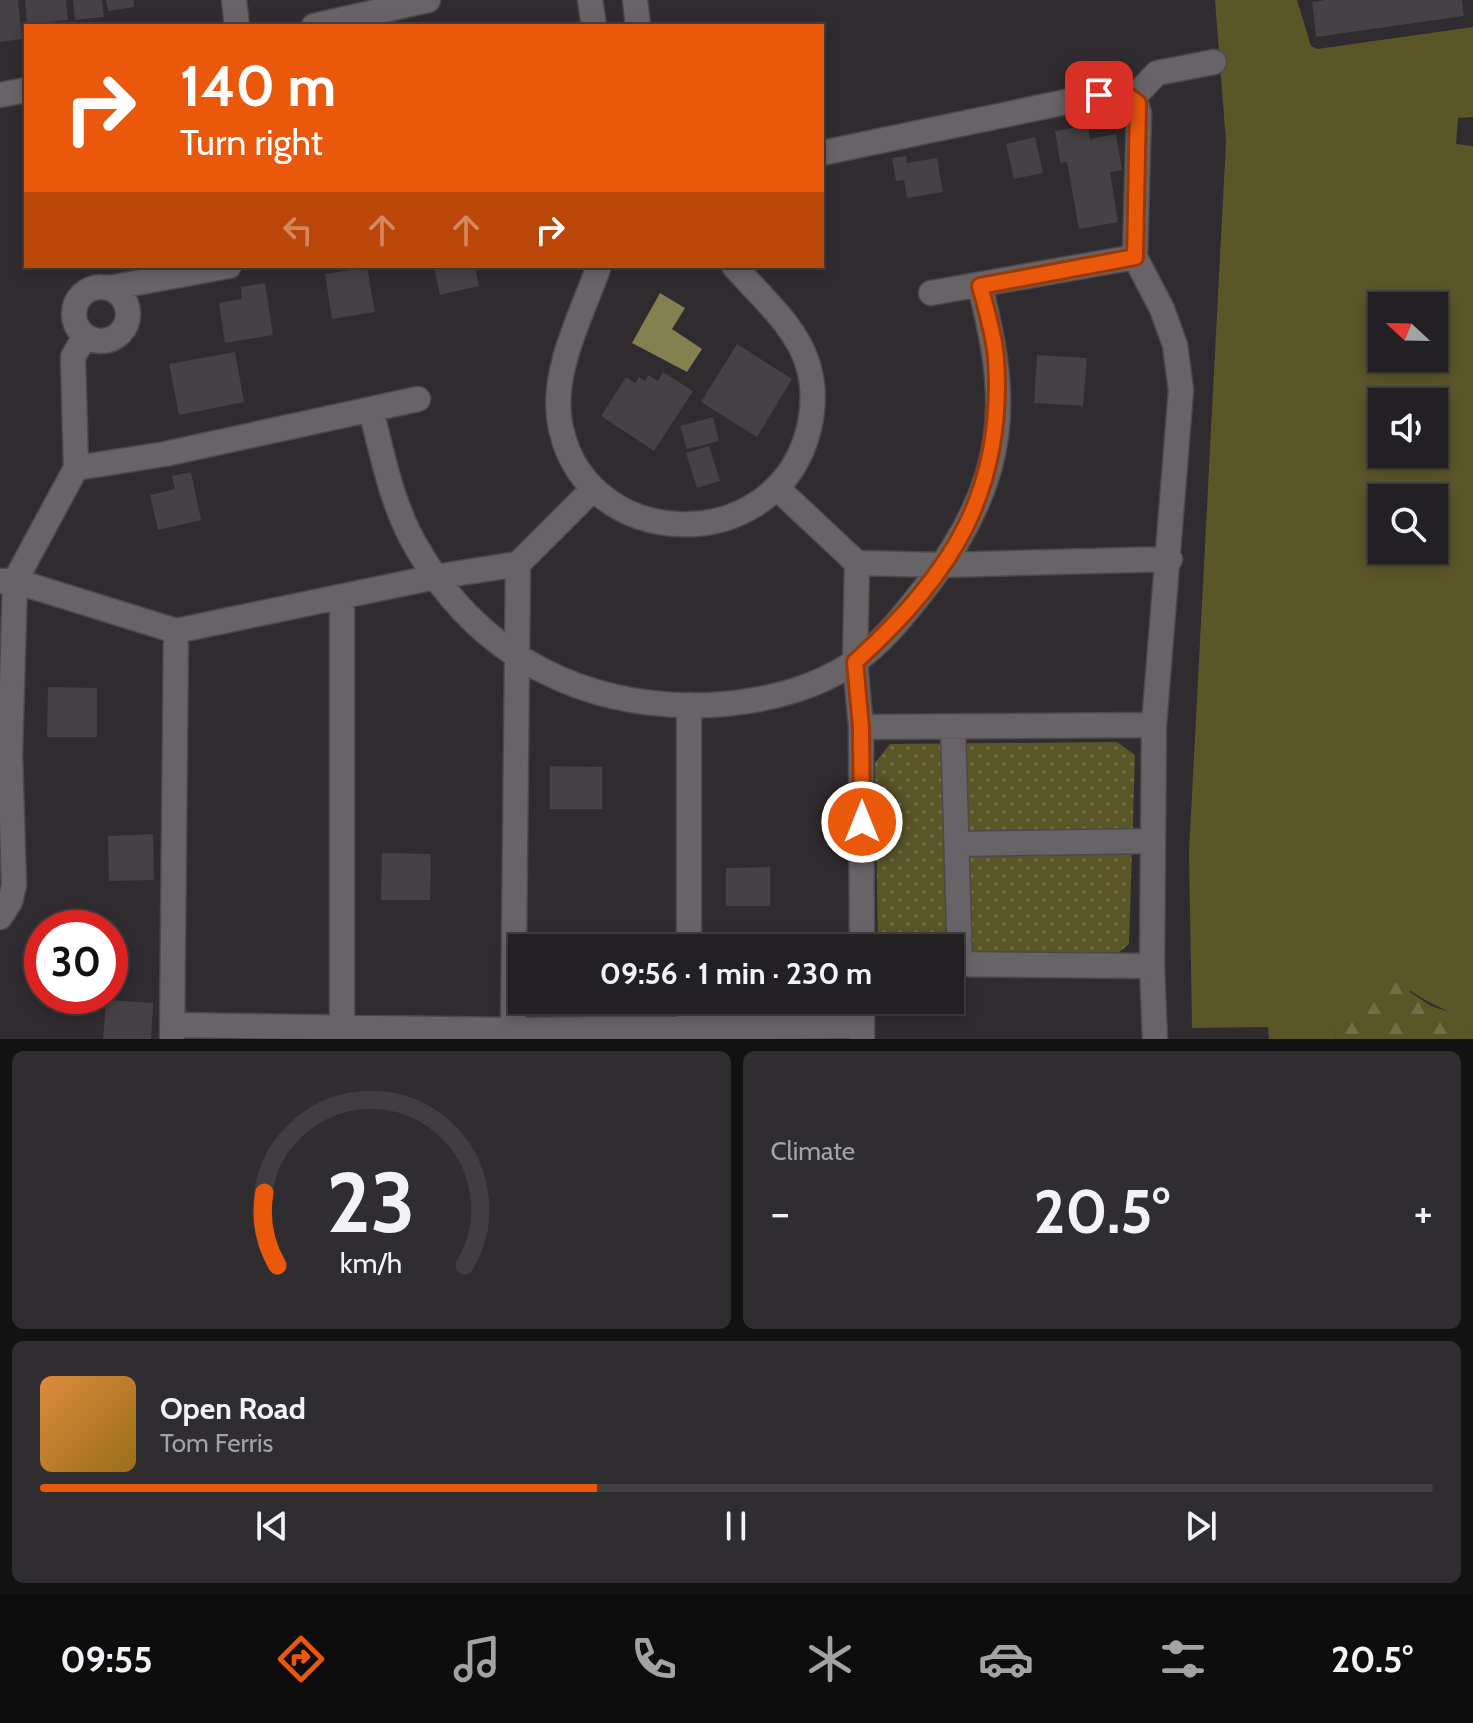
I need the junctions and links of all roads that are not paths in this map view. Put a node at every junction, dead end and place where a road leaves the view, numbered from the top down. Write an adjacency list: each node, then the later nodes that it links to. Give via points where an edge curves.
1 (234, 0): 5 (street)
2 (428, 0): 6 (street)
3 (590, 0): 7 (street)
4 (635, 0): 8 (street)
5 (237, 24)
6 (323, 24)
7 (594, 24)
8 (638, 24)
9 (1214, 62): 12 (street, via 1157,73)
10 (24, 90): 11 (street)
11 (0, 95)
12 (1134, 97): 13 (street, via 1099,95); 14 (street, via 1139,113)
13 (824, 153)
14 (1135, 257): 18 (street); 27 (street, via 1175,345 1181,390)
15 (218, 268): 19 (street)
16 (598, 268): 26 (street, via 558,396 568,449)
17 (736, 268): 25 (street, via 799,344 812,384 806,441)
18 (980, 286): 20 (street); 30 (street, via 996,354 996,438 971,517)
19 (109, 288): 21 (street, via 88,291 75,308 74,318); 21 (street, via 123,298 127,322 110,340)
20 (931, 293)
21 (85, 336): 24 (street, via 73,357)
22 (418, 399): 23 (street)
23 (371, 410): 24 (street); 31 (street, via 395,501)
24 (76, 468): 32 (street)
25 (777, 488): 26 (street, via 748,512 678,525 634,516); 28 (street)
26 (593, 489): 29 (street)
27 (1170, 559): 30 (street); 38 (street)
28 (857, 563): 30 (street); 36 (street)
29 (518, 564): 31 (street); 35 (street)
30 (943, 565): 36 (street, via 887,634)
31 (435, 577): 33 (street); 35 (street, via 472,620)
32 (7, 581): 34 (street); 41 (street)
33 (342, 597): 34 (street); 53 (street)
34 (176, 631): 50 (street)
35 (515, 654): 37 (street, via 600,695); 54 (street)
36 (855, 662): 37 (street, via 786,693); 39 (street)
37 (689, 705): 45 (street)
38 (1154, 725): 40 (street); 42 (street)
39 (861, 727): 40 (street); 46 (street)
40 (953, 728): 43 (street)
41 (5, 754): 44 (street, via 14,885)
42 (1153, 841): 43 (street); 49 (street)
43 (957, 844): 47 (street)
44 (0, 917)
45 (689, 934)
46 (862, 934)
47 (956, 934)
48 (964, 964): 49 (street)
49 (1152, 966): 55 (street)
50 (172, 1032): 53 (street)
51 (861, 1032): 52 (street)
52 (689, 1033): 54 (street)
53 (342, 1034): 54 (street)
54 (513, 1034)
55 (1155, 1039)

